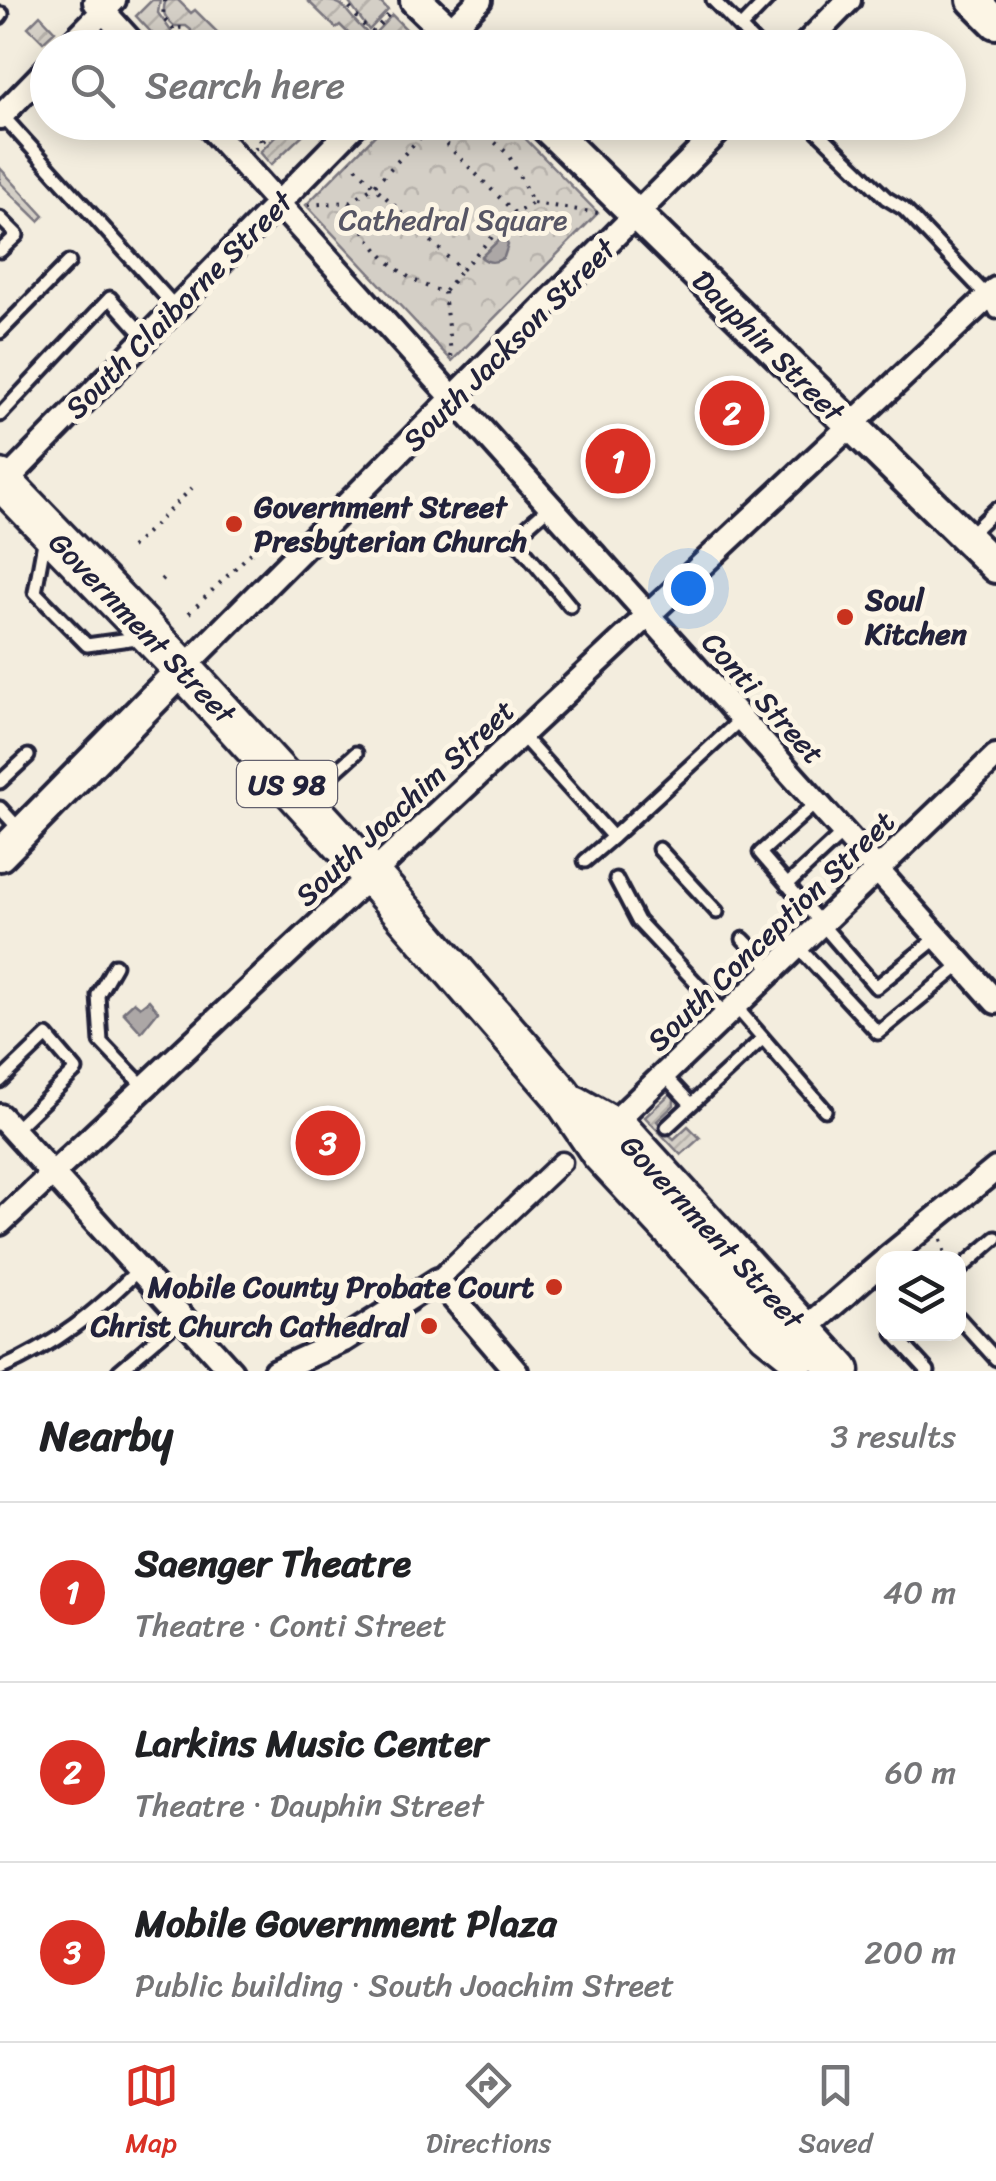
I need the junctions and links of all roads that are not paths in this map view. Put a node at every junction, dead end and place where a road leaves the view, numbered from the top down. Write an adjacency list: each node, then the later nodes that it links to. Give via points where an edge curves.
1 (480, 0): 13 (street)
2 (713, 0): 9 (lane)
3 (767, 0): 9 (lane)
4 (848, 0): 14 (street)
5 (974, 0): 8 (street)
6 (103, 4): 10 (street); 11 (street)
7 (406, 4): 12 (street)
8 (996, 23)
9 (740, 28)
10 (82, 30)
11 (122, 30)
12 (435, 30)
13 (458, 30)
14 (819, 30)
15 (30, 86): 16 (street)
16 (1, 116): 28 (lane)
17 (223, 140): 22 (street, Conti Street)
18 (343, 140): 22 (street, South Claiborne Street)
19 (557, 140): 23 (street, Dauphin Street)
20 (707, 140): 23 (street, South Jackson Street)
21 (826, 140): 27 (lane)
22 (289, 204): 28 (street, South Claiborne Street); 31 (street, Conti Street)
23 (622, 215): 31 (street, South Jackson Street); 33 (street, Dauphin Street)
24 (0, 218): 25 (lane, via 16,235)
25 (0, 251)
26 (70, 262): 29 (lane)
27 (994, 300): 33 (street, South Joachim Street)
28 (176, 308): 30 (street, South Claiborne Street)
29 (0, 332)
30 (146, 338): 32 (lane, via 110,298); 34 (street, South Claiborne Street)
31 (453, 402): 35 (street, Conti Street); 43 (street, South Jackson Street)
32 (0, 415)
33 (849, 425): 38 (street, Dauphin Street); 41 (street, South Joachim Street)
34 (1, 483): 37 (main road, Government Street / US 98)
35 (549, 507): 40 (lane, via 514,538); 41 (street, Conti Street)
36 (996, 509): 38 (lane)
37 (46, 528): 42 (main road, Government Street / US 98); 42 (lane, via 36,592 61,618 87,644)
38 (966, 538): 39 (street, Dauphin Street)
39 (996, 567)
40 (570, 606)
41 (649, 617): 44 (street, Conti Street); 45 (street, South Joachim Street)
42 (151, 636): 43 (main road, Government Street / US 98)
43 (183, 669): 50 (main road, Government Street / US 98); 54 (street, South Jackson Street)
44 (742, 720): 51 (street, Conti Street); 55 (lane)
45 (522, 736): 55 (lane); 60 (street, South Joachim Street)
46 (356, 753): 50 (lane)
47 (28, 756): 49 (lane)
48 (996, 756): 59 (street, South Conception Street)
49 (0, 782)
50 (302, 800): 60 (main road, Government Street / US 98)
51 (817, 802): 53 (street, Conti Street); 62 (lane, via 760,853)
52 (0, 808): 54 (lane)
53 (844, 832): 59 (street, Conti Street); 62 (lane)
54 (22, 833): 57 (street, South Jackson Street)
55 (613, 837): 58 (lane)
56 (659, 849): 63 (lane)
57 (0, 855)
58 (585, 861)
59 (877, 868): 64 (street, South Conception Street); 65 (street, Conti Street)
60 (370, 875): 76 (street, South Joachim Street); 81 (main road, Government Street / US 98, via 568,1101)
61 (616, 879): 72 (lane, via 638,921)
62 (787, 885): 64 (lane)
63 (717, 912)
64 (822, 925): 65 (lane, via 876,987); 67 (street, South Conception Street)
65 (938, 937): 68 (street, Conti Street)
66 (743, 939): 70 (lane)
67 (798, 948): 68 (lane, via 878,1033); 70 (street, South Conception Street)
68 (962, 964): 71 (street, Conti Street)
69 (115, 965): 76 (lane, via 98,995 100,1042)
70 (774, 971): 72 (street, South Conception Street)
71 (996, 1002)
72 (731, 1012): 73 (lane); 74 (street, South Conception Street)
73 (762, 1039): 77 (lane); 78 (lane)
74 (665, 1076): 77 (lane); 81 (street, South Conception Street)
75 (0, 1082): 79 (lane, via 47,1036 76,1070)
76 (144, 1088): 83 (street, South Joachim Street)
77 (691, 1104): 80 (lane)
78 (825, 1110)
79 (7, 1123): 83 (street)
80 (667, 1127)
81 (592, 1142): 90 (street, South Conception Street); 94 (main road, Government Street, via 598,1166)
82 (996, 1169): 86 (street)
83 (53, 1174): 84 (street, South Joachim Street); 88 (street)
84 (0, 1223)
85 (996, 1238): 87 (lane)
86 (896, 1251)
87 (966, 1264)
88 (138, 1269): 91 (street); 96 (lane, via 90,1317)
89 (876, 1270): 94 (street)
90 (438, 1280): 99 (street, South Conception Street, via 344,1340); 100 (street)
91 (182, 1316): 97 (lane); 98 (street)
92 (966, 1326): 95 (lane)
93 (900, 1341): 102 (lane)
94 (799, 1357): 101 (main road, Government Street)
95 (996, 1359)
96 (0, 1369)
97 (119, 1371)
98 (231, 1371)
99 (275, 1371)
100 (516, 1371)
101 (840, 1371)
102 (928, 1371)

